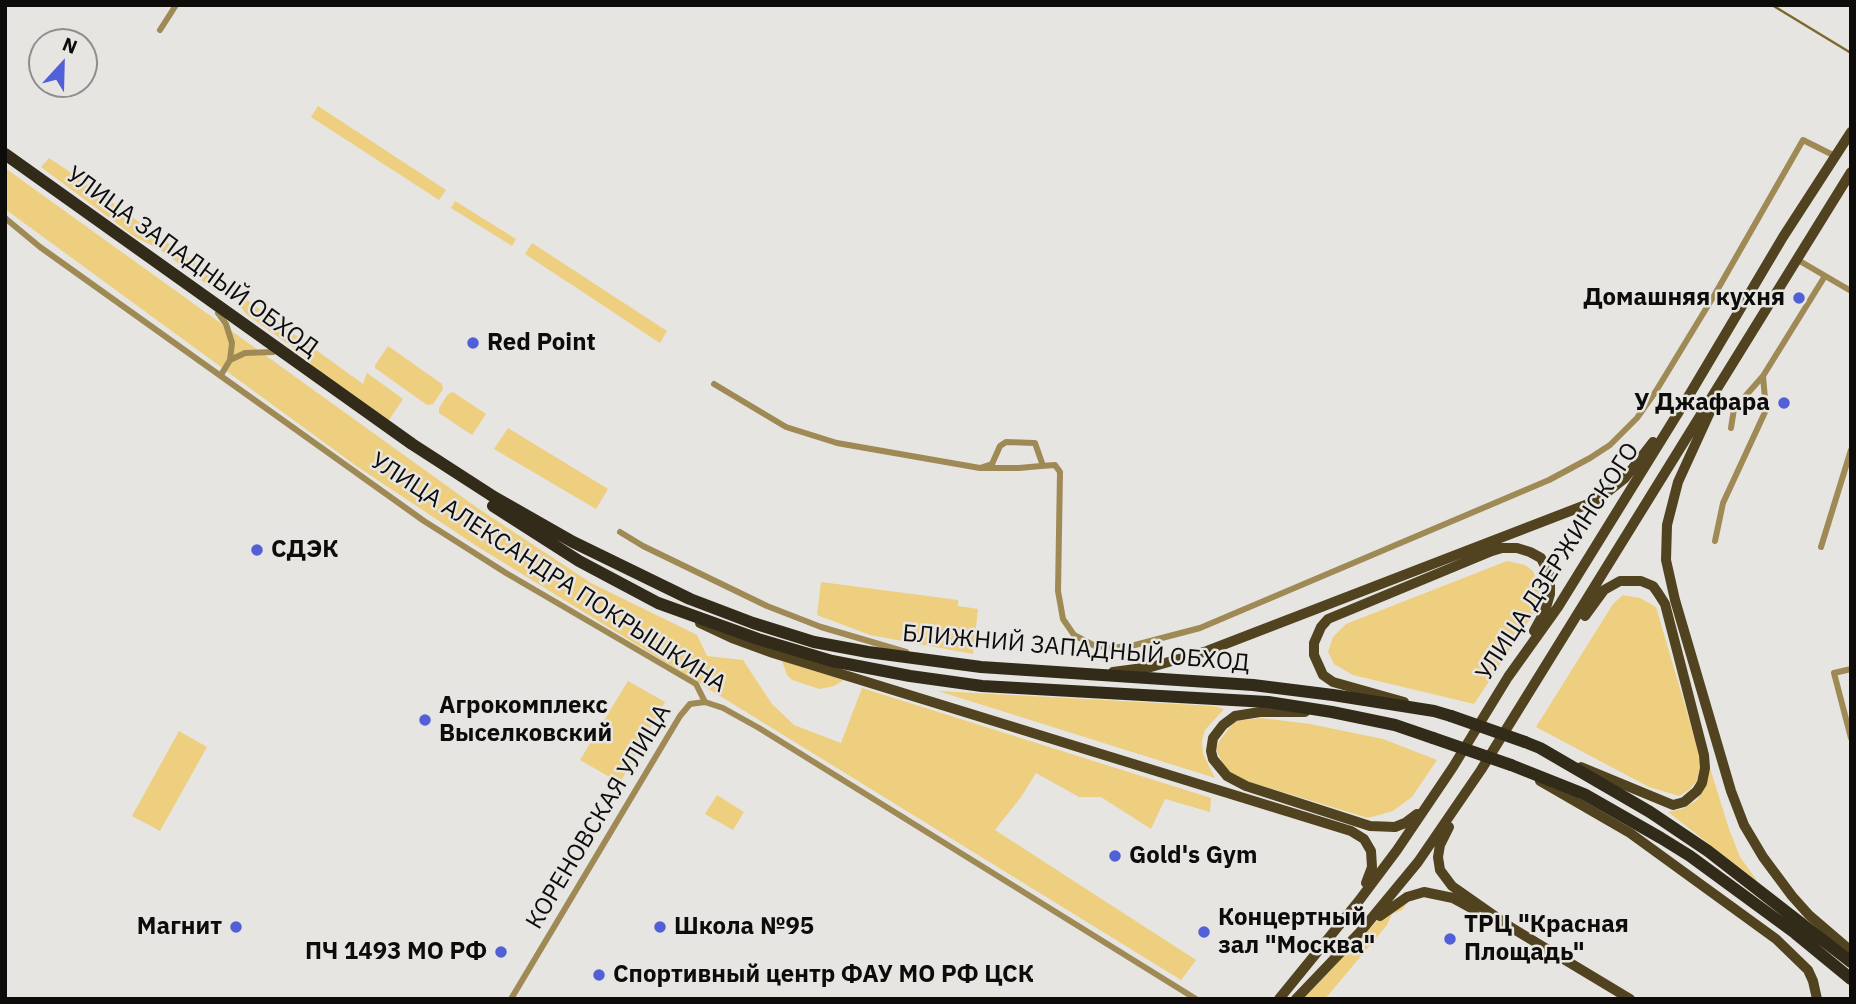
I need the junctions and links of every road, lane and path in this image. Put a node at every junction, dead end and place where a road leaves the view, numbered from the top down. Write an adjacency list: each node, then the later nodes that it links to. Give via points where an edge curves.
1 (176, 5): 2 (street)
2 (160, 30)
3 (1851, 132): 5 (main road, УЛИЦА ДЗЕРЖИНСКОГО)
4 (5, 154): 20 (highway, УЛИЦА ЗАПАДНЫЙ ОБХОД)
5 (1835, 156): 19 (main road, УЛИЦА ДЗЕРЖИНСКОГО); 23 (street, via 1803,140 1656,391 1610,444 1549,480 1200,628 1112,648 1074,635 1063,619 1058,591 1060,472 1055,465)
6 (5, 162): 12 (highway, УЛИЦА ЗАПАДНЫЙ ОБХОД)
7 (1851, 172): 9 (main road, УЛИЦА ДЗЕРЖИНСКОГО)
8 (5, 218): 16 (street, УЛИЦА АЛЕКСАНДРА ПОКРЫШКИНА)
9 (1798, 260): 10 (street); 14 (main road, УЛИЦА ДЗЕРЖИНСКОГО)
10 (1825, 276): 11 (street); 17 (street)
11 (1851, 291)
12 (218, 313): 13 (highway, УЛИЦА ЗАПАДНЫЙ ОБХОД); 15 (street, via 232,343)
13 (273, 352): 15 (street, via 245,353); 28 (highway, УЛИЦА ЗАПАДНЫЙ ОБХОД, via 436,468 579,561)
14 (1739, 353): 36 (main road, УЛИЦА ДЗЕРЖИНСКОГО); 44 (main road, via 1678,482 1667,525 1666,560 1744,825 1792,896)
15 (230, 360): 16 (street)
16 (221, 375): 33 (street, УЛИЦА АЛЕКСАНДРА ПОКРЫШКИНА, via 424,521 696,684)
17 (1763, 376): 21 (street, via 1734,410); 26 (street, via 1766,410 1723,503)
18 (714, 384): 24 (street, via 806,435)
19 (1691, 392): 31 (main road, via 1631,471 1596,501 1175,662); 32 (main road, УЛИЦА ДЗЕРЖИНСКОГО, via 1558,607)
20 (354, 404): 29 (highway, БЛИЖНИЙ ЗАПАДНЫЙ ОБХОД, via 494,497 594,553 690,599 814,642)
21 (1731, 428)
22 (1851, 450): 27 (street)
23 (1041, 466): 24 (street); 24 (street, via 1035,443 1006,442 992,464)
24 (980, 468)
25 (620, 532): 29 (street, via 767,606)
26 (1715, 541)
27 (1821, 547)
28 (658, 603): 35 (highway, via 758,639 871,670 982,686 1268,702); 42 (main road, via 773,653 1351,831 1364,839 1373,858)
29 (956, 664): 31 (highway, БЛИЖНИЙ ЗАПАДНЫЙ ОБХОД)
30 (1851, 669): 37 (street, via 1834,673)
31 (1082, 674): 34 (highway, БЛИЖНИЙ ЗАПАДНЫЙ ОБХОД, via 1253,685)
32 (1508, 677): 34 (main road, via 1545,611 1551,587 1544,561 1522,549 1492,551 1335,614 1321,627 1314,654 1323,675); 41 (main road, УЛИЦА ДЗЕРЖИНСКОГО)
33 (705, 702): 47 (street, КОРЕНОВСКАЯ УЛИЦА, via 690,704 680,716); 48 (street, УЛИЦА АЛЕКСАНДРА ПОКРЫШКИНА, via 759,728)
34 (1434, 711): 38 (highway, БЛИЖНИЙ ЗАПАДНЫЙ ОБХОД, bridge)
35 (1332, 712): 39 (highway, bridge, via 1395,725); 41 (main road, via 1235,716 1213,738 1213,759 1234,781 1370,826 1401,825)
36 (1516, 715): 38 (main road, via 1604,590 1632,579 1656,589 1665,604 1704,755 1704,776 1697,791 1673,806); 40 (main road, УЛИЦА ДЗЕРЖИНСКОГО)
37 (1851, 738)
38 (1540, 748): 45 (highway, БЛИЖНИЙ ЗАПАДНЫЙ ОБХОД, via 1708,851)
39 (1516, 767): 46 (highway, via 1584,794 1690,856); 53 (main road, via 1630,833 1776,939 1808,970)
40 (1481, 770): 43 (main road, УЛИЦА ДЗЕРЖИНСКОГО, via 1418,862); 52 (main road, via 1440,845 1442,875 1513,928)
41 (1429, 802): 42 (main road, УЛИЦА ДЗЕРЖИНСКОГО)
42 (1358, 902): 49 (main road, УЛИЦА ДЗЕРЖИНСКОГО)
43 (1361, 931): 50 (main road, УЛИЦА ДЗЕРЖИНСКОГО); 51 (main road, via 1407,897 1424,892 1446,895)
44 (1851, 951)
45 (1851, 961)
46 (1851, 979)
47 (511, 999)
48 (1196, 999)
49 (1279, 999)
50 (1296, 999)
51 (1618, 999)
52 (1630, 999)
53 (1817, 999)

